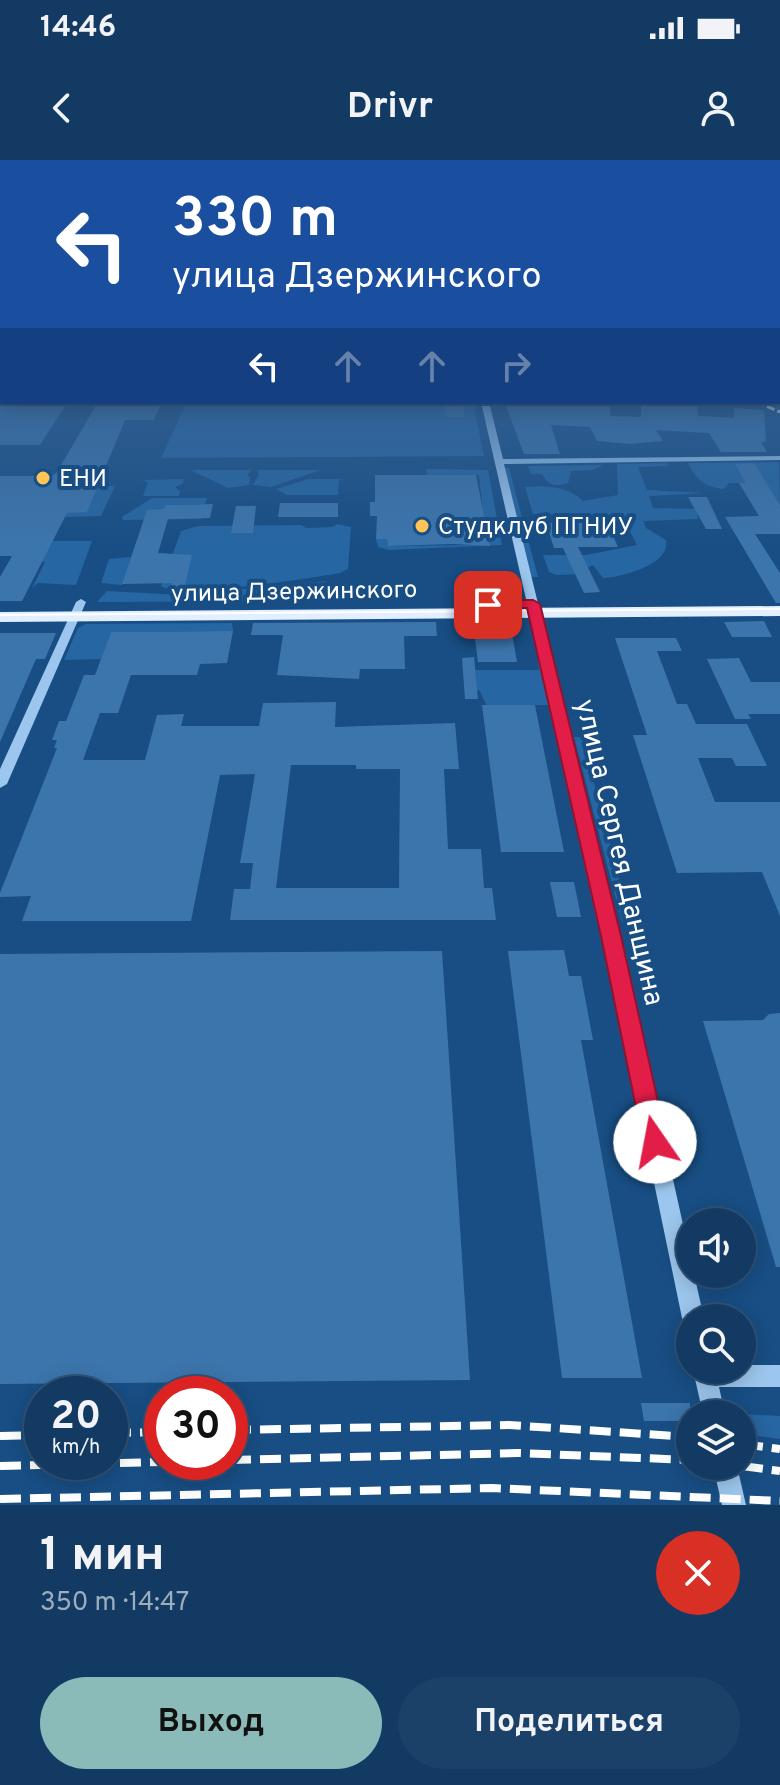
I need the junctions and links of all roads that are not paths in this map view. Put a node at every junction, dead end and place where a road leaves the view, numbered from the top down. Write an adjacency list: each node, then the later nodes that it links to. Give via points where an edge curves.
1 (489, 421): 3 (street, улица Сергея Данщина)
2 (780, 458): 3 (street)
3 (498, 462): 5 (street, улица Сергея Данщина)
4 (780, 603): 5 (main road, улица Дзержинского)
5 (534, 608): 7 (main road, улица Дзержинского); 8 (main road, улица Дзержинского); 11 (street, улица Сергея Данщина)
6 (0, 609): 7 (main road, улица Дзержинского)
7 (77, 609): 9 (main road, улица Дзержинского); 10 (street)
8 (780, 611)
9 (0, 617)
10 (0, 784)
11 (690, 1304)
12 (756, 1375): 13 (street)
13 (780, 1376)
14 (728, 1480): 15 (street)
15 (734, 1505)

